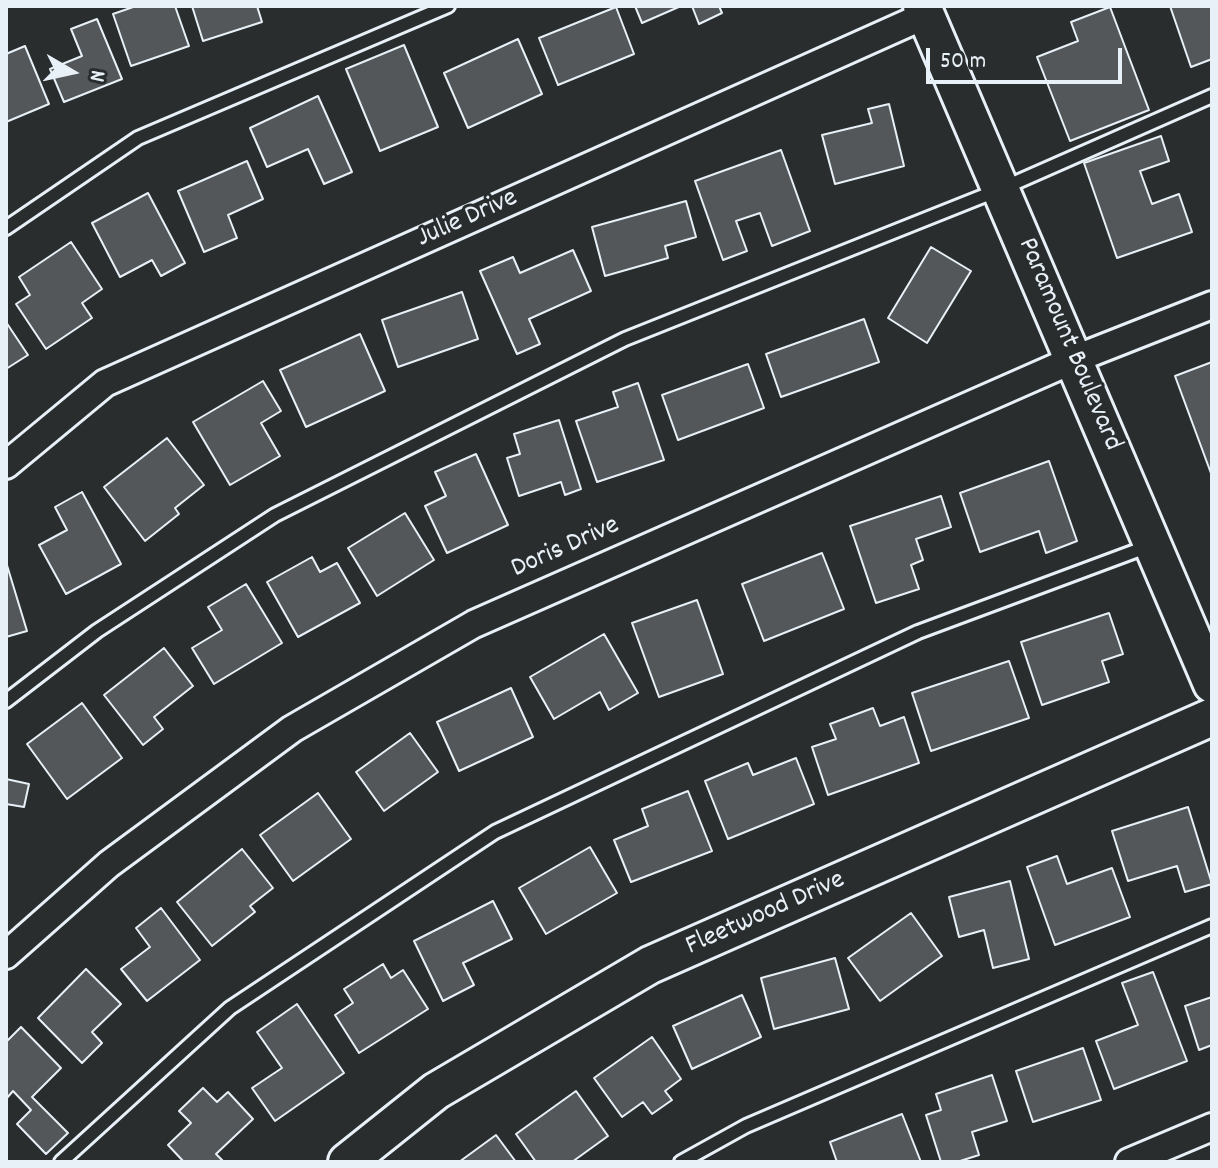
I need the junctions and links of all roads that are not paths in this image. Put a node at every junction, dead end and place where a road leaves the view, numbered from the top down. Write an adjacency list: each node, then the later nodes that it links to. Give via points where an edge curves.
1 (448, 6): 5 (lane, via 138,138)
2 (932, 9): 4 (street, Paramount Boulevard); 8 (street, Julie Drive, via 105,383)
3 (1212, 96): 4 (lane)
4 (1001, 189): 7 (street, Paramount Boulevard); 11 (lane, via 625,339 275,515 97,631)
5 (6, 228)
6 (1212, 305): 7 (street, Doris Drive)
7 (1075, 359): 9 (street, Paramount Boulevard); 14 (street, Doris Drive, via 474,624 292,729 109,864)
8 (6, 465)
9 (1153, 544): 10 (street, Paramount Boulevard); 16 (lane, via 918,632 495,832 230,1008)
10 (1212, 684)
11 (6, 701)
12 (1212, 717): 17 (street, Fleetwood Drive, via 650,965 436,1091)
13 (1212, 926): 18 (lane, via 746,1126)
14 (6, 955)
15 (1212, 1127): 19 (street)
16 (61, 1162)
17 (347, 1162)
18 (681, 1162)
19 (1129, 1162)

